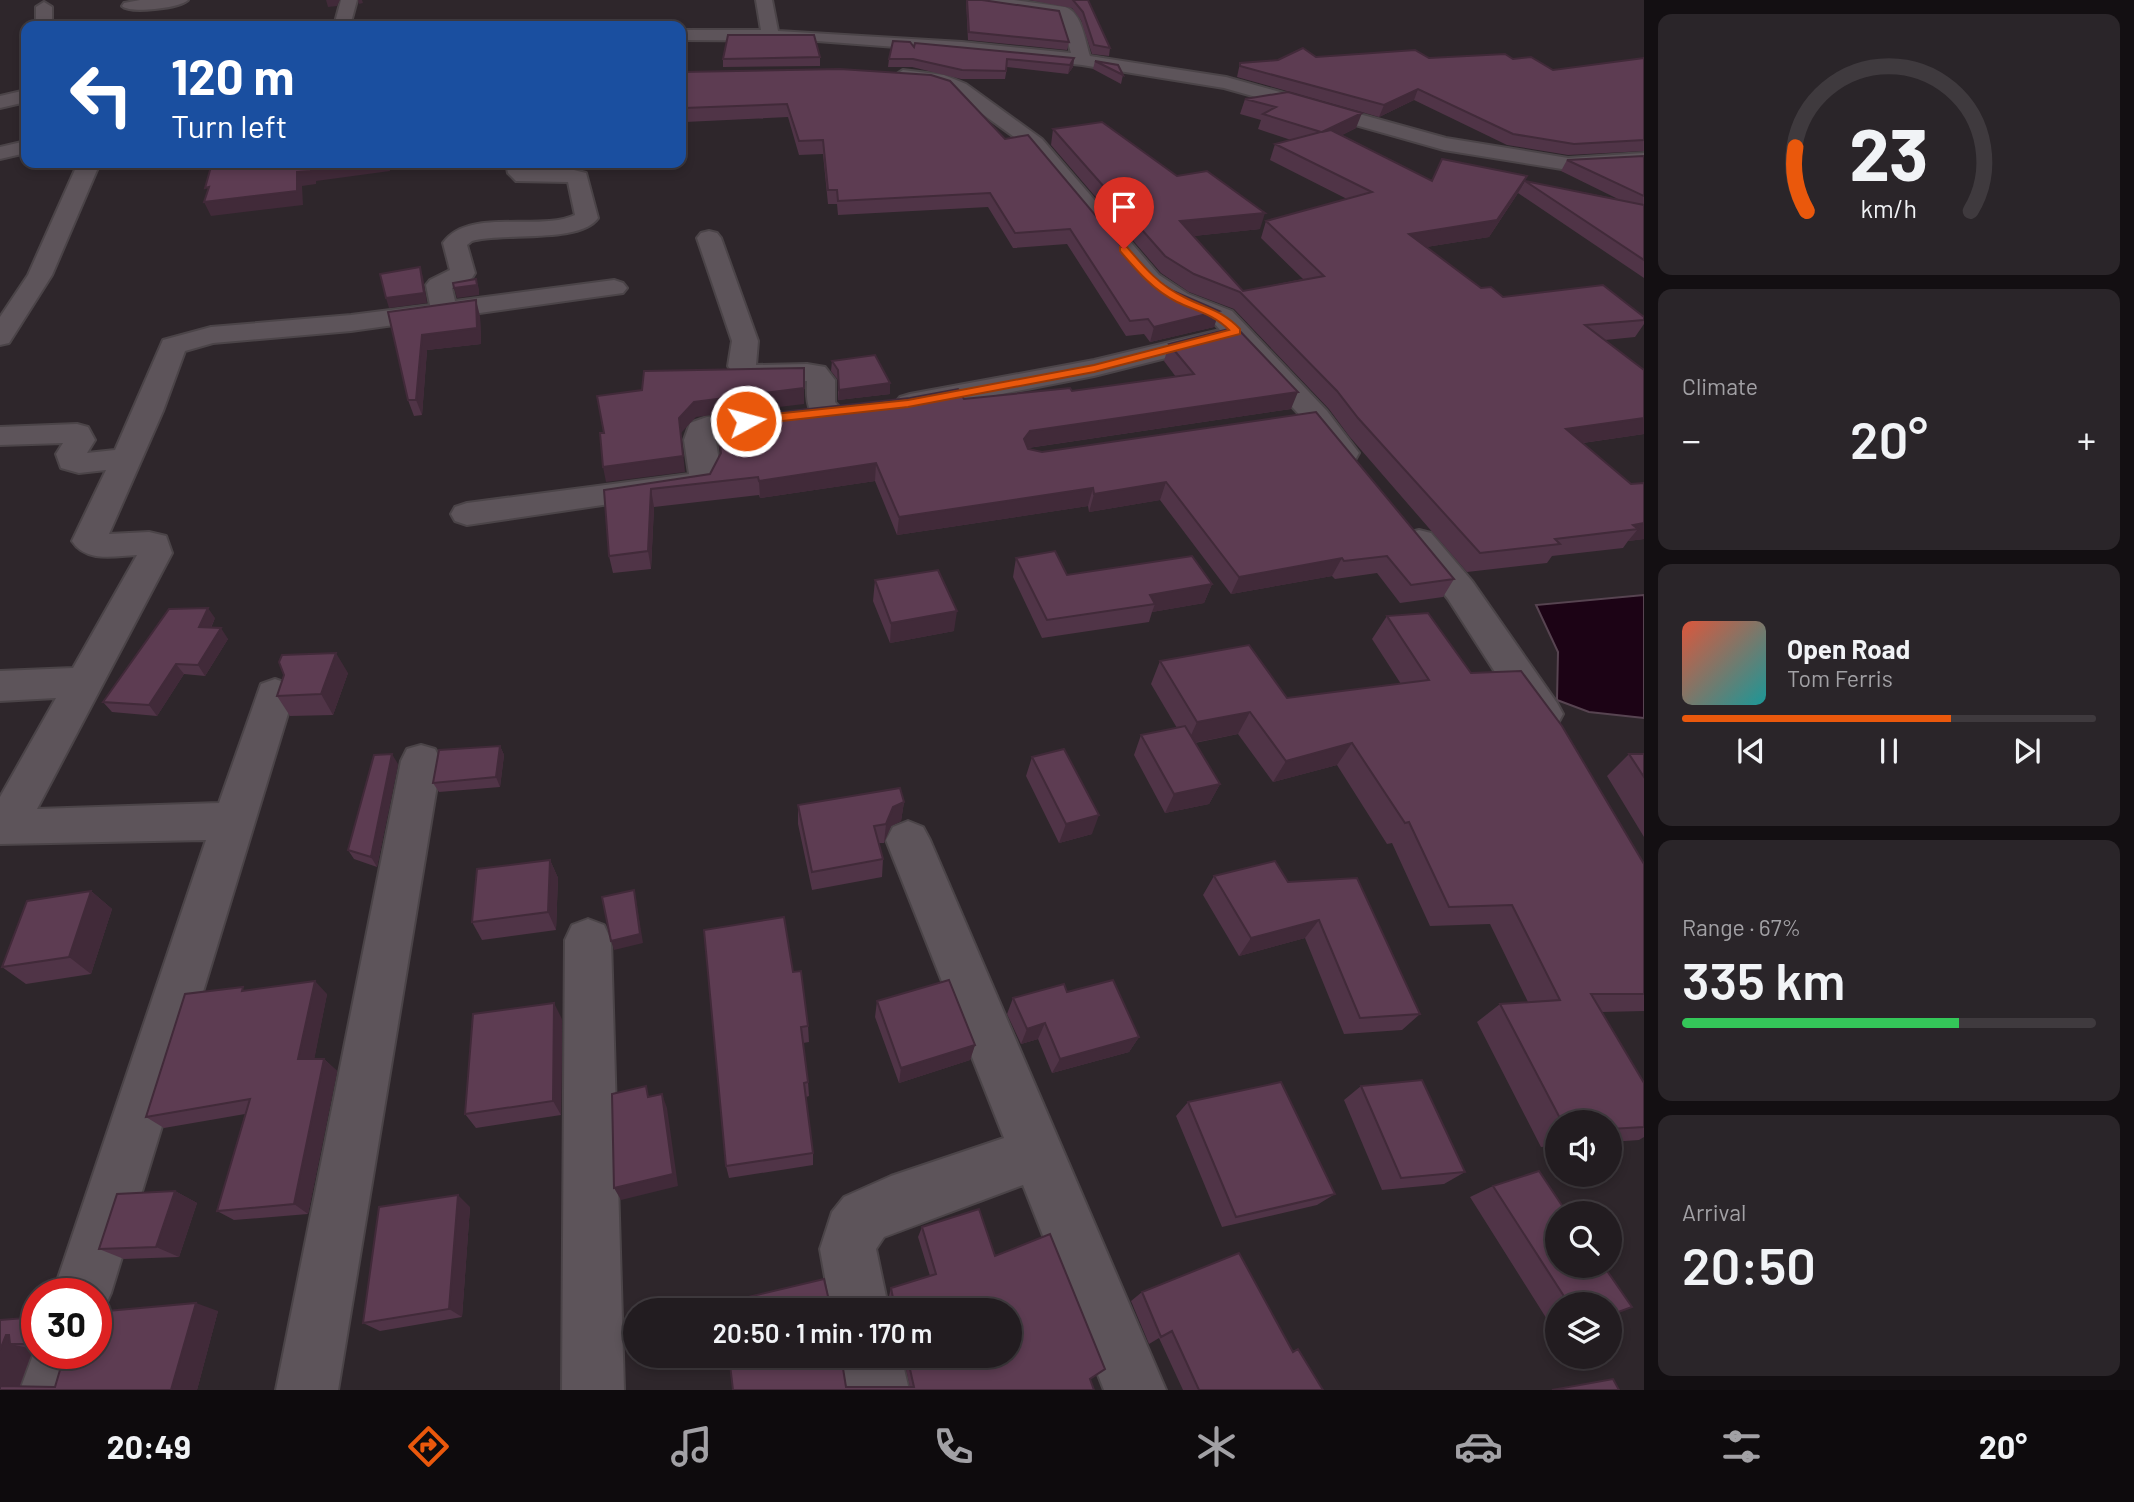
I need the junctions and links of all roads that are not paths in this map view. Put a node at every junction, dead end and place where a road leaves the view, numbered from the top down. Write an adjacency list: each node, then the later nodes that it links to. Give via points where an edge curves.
1 (180, 0): 7 (street)
2 (349, 0): 9 (street)
3 (764, 0): 11 (street)
4 (980, 0): 5 (street)
5 (1023, 2): 13 (street, via 1059,10 1069,17)
6 (44, 7): 8 (street)
7 (131, 10)
8 (44, 21)
9 (343, 21)
10 (686, 35): 11 (street)
11 (771, 36): 12 (street)
12 (972, 48): 13 (street); 15 (street, via 953,54 949,77)
13 (1082, 60): 20 (street, via 1226,83 1444,144 1568,164)
14 (873, 75): 15 (street, via 944,81)
15 (960, 88): 26 (street, via 1035,144 1150,280 1179,299 1223,317)
16 (21, 97): 17 (street)
17 (0, 102)
18 (21, 148): 19 (street)
19 (0, 153)
20 (1644, 159)
21 (87, 168): 27 (street, via 40,275)
22 (518, 168): 25 (street, via 524,176 566,174 578,178 587,218 569,225 459,237 455,243 463,271 439,285)
23 (709, 237): 28 (street, via 745,341 742,366 748,373 760,375 815,373 821,380 820,404)
24 (614, 288): 25 (street)
25 (444, 311): 32 (street, via 211,335 173,346)
26 (1236, 332): 28 (street, via 1094,368 908,404); 29 (street)
27 (0, 337)
28 (855, 409): 34 (street, via 706,426 699,433 705,466 700,482)
29 (1317, 417): 30 (street); 33 (street)
30 (1277, 423)
31 (0, 436): 32 (street, via 73,432 80,440 72,461)
32 (127, 458): 36 (street, via 89,541 100,546 149,543 156,548)
33 (1362, 474)
34 (467, 514)
35 (1405, 525): 39 (street, via 1460,590)
36 (85, 682): 37 (street); 41 (street, via 5,828)
37 (0, 685)
38 (275, 694): 41 (street)
39 (1558, 736)
40 (421, 761): 50 (street)
41 (232, 821): 45 (street)
42 (908, 840): 44 (street)
43 (588, 940): 51 (street)
44 (1037, 1153): 46 (street, via 864,1217 852,1233 848,1249); 53 (street)
45 (87, 1278)
46 (857, 1298)
47 (873, 1368): 52 (street)
48 (58, 1369): 49 (street)
49 (51, 1390)
50 (307, 1390)
51 (593, 1390)
52 (878, 1390)
53 (1135, 1390)

